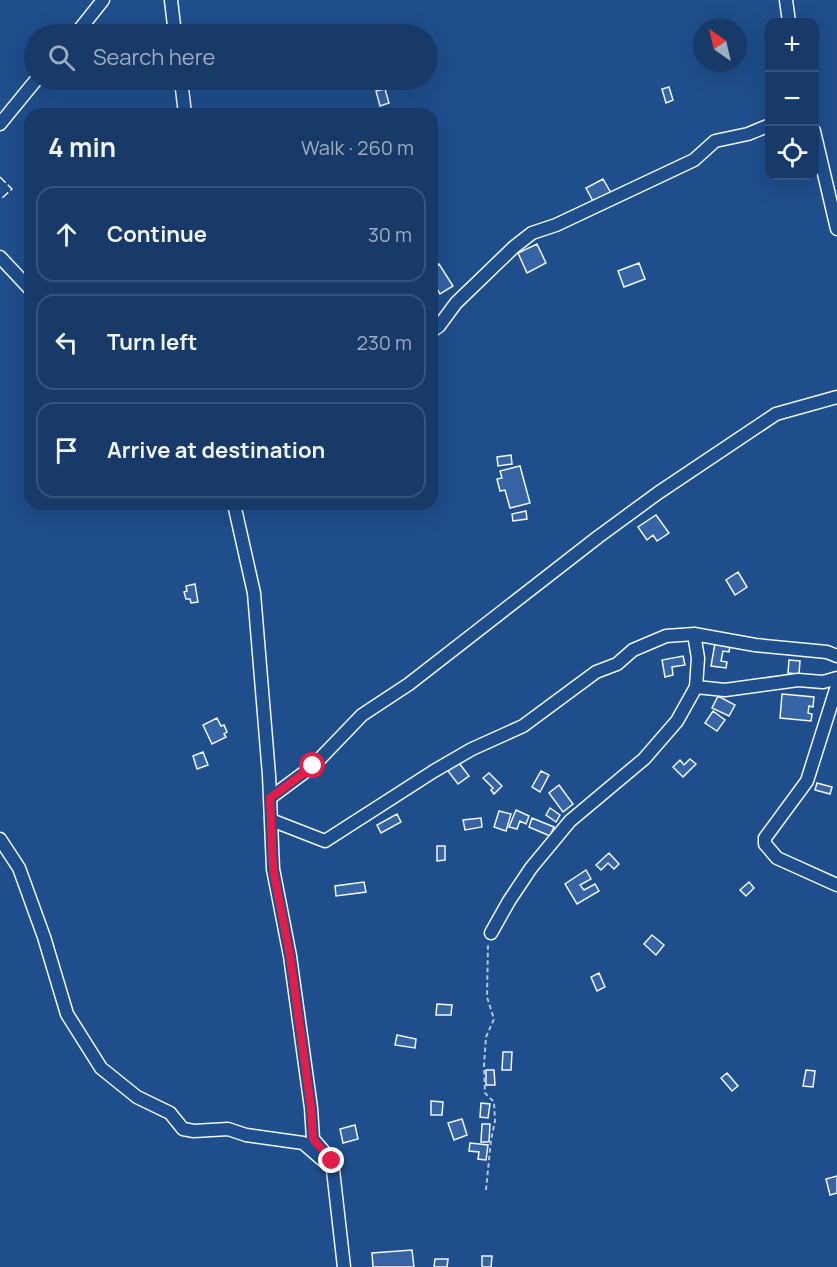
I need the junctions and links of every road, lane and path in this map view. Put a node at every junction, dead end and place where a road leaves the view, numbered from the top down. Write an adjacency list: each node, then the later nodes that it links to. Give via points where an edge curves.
1 (103, 0): 5 (street)
2 (171, 0): 6 (street)
3 (786, 0): 4 (street)
4 (788, 18)
5 (84, 24)
6 (174, 24)
7 (28, 90): 10 (street)
8 (182, 90): 9 (street)
9 (184, 108)
10 (0, 124)
11 (768, 126): 16 (street, via 715,141 694,160 532,233 456,303)
12 (819, 152): 13 (street)
13 (837, 229)
14 (0, 257): 15 (street)
15 (24, 283)
16 (438, 327)
17 (837, 397): 24 (street, via 776,414 658,493 409,684 362,715 313,766)
18 (235, 510): 24 (street, via 254,593)
19 (694, 634): 20 (street, via 826,652); 23 (street, via 698,658); 25 (street, via 666,636 633,650 523,726 434,771 325,841)
20 (837, 657)
21 (837, 678): 23 (street, via 725,690)
22 (837, 686): 27 (street, via 807,781 765,838 765,844 777,858)
23 (696, 687): 28 (street, via 677,721 644,759 570,821 531,868)
24 (270, 798): 25 (street)
25 (271, 820): 29 (street, via 273,869 290,956 313,1139 332,1161)
26 (0, 839): 29 (street, via 19,868 67,1014 101,1068 137,1096 170,1113 183,1129 228,1129 246,1136 303,1143)
27 (837, 885)
28 (491, 933): 30 (path, via 487,948 487,997 494,1018 486,1037 484,1065 485,1093 494,1102 495,1121)
29 (333, 1168): 31 (street)
30 (486, 1190)
31 (344, 1267)

